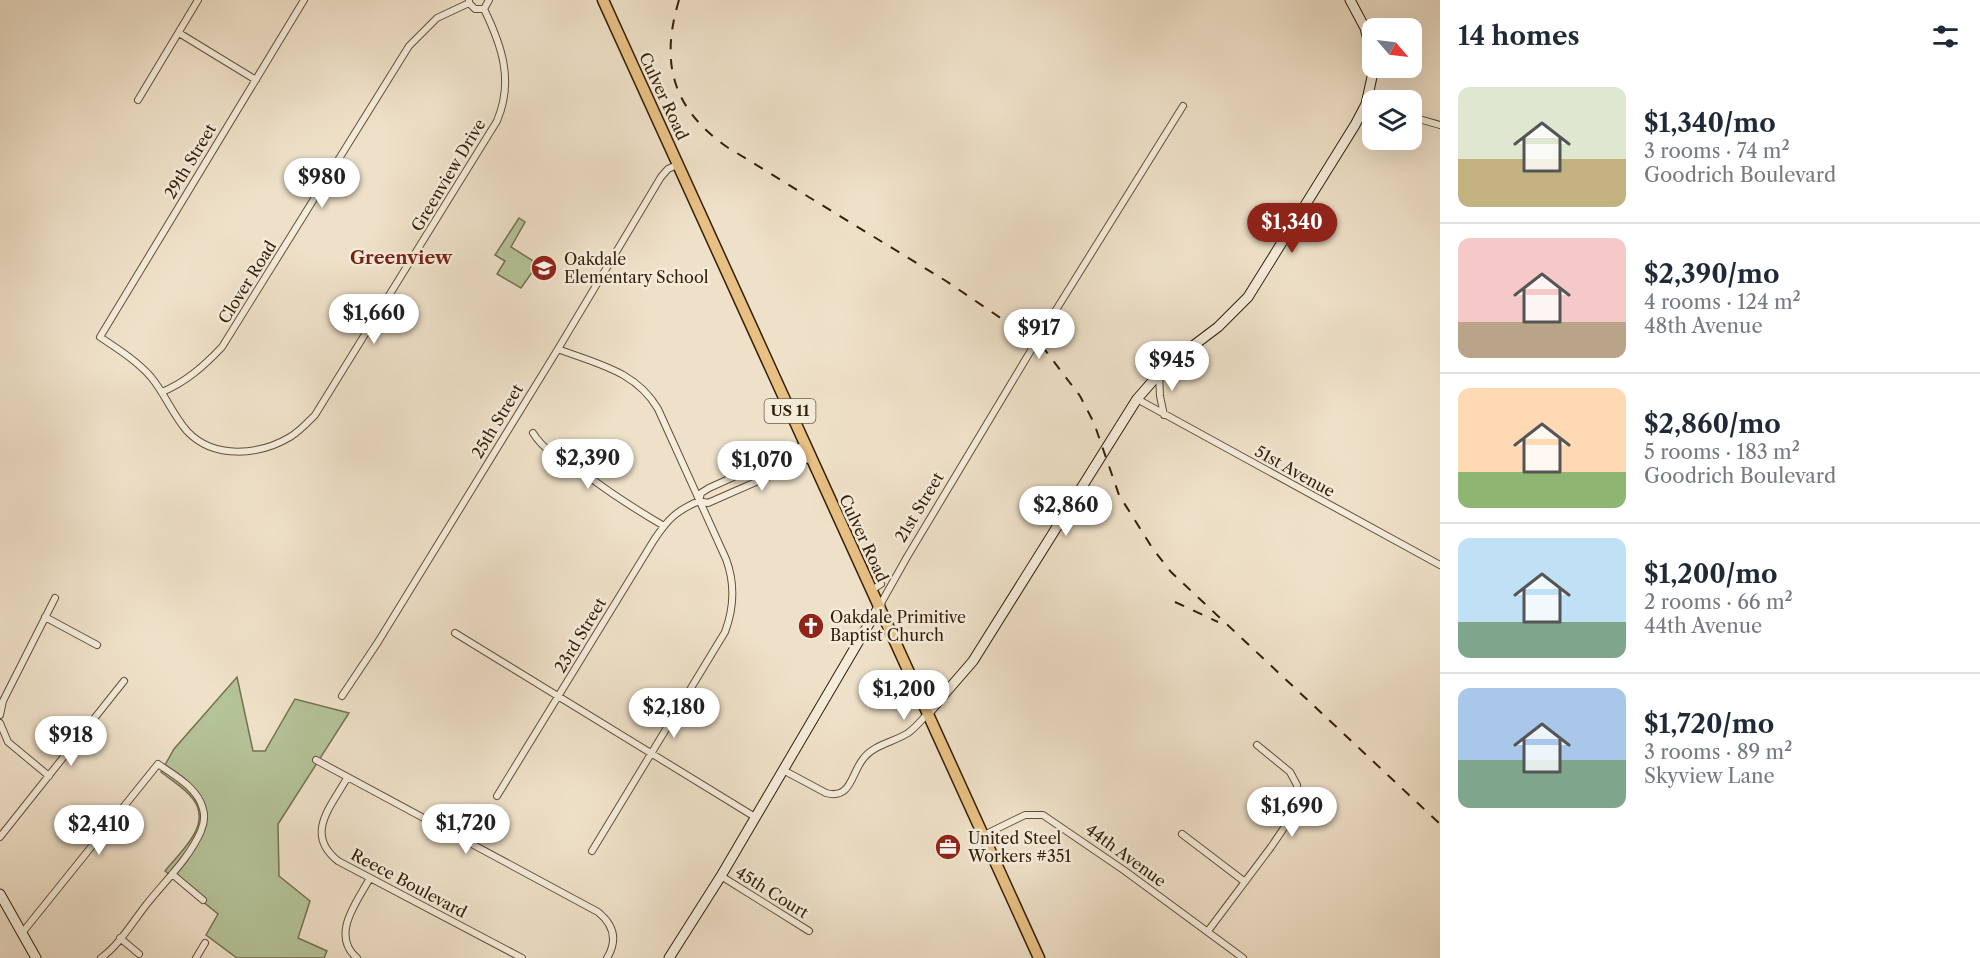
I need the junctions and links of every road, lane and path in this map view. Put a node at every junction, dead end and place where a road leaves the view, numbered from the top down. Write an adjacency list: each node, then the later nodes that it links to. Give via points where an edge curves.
1 (198, 0): 9 (street)
2 (304, 0): 10 (street, 29th Street)
3 (489, 0): 7 (street)
4 (603, 0): 16 (main road, Culver Road / US 11)
5 (1350, 0): 8 (street)
6 (469, 2): 7 (street, via 475,9); 20 (street, Clover Road, via 437,18 409,46 222,347 193,375)
7 (484, 9): 20 (street, Greenview Drive, via 505,66 506,90 500,113 315,415 276,444 227,452 203,444 190,434)
8 (1362, 22)
9 (178, 33): 10 (street); 11 (street)
10 (256, 80): 17 (street, 29th Street)
11 (138, 100)
12 (1184, 106): 29 (street, 21st Street, via 1036,342)
13 (1362, 116): 19 (street, via 1248,297 1218,327)
14 (1422, 120): 15 (street)
15 (1440, 124)
16 (679, 164): 18 (street, 25th Street, via 661,177); 24 (main road, Culver Road / US 11)
17 (100, 337): 20 (street, Greenview Drive, via 123,351)
18 (558, 349): 25 (street, via 622,374 644,388 658,409); 34 (street, 25th Street)
19 (1159, 372): 21 (street); 22 (street)
20 (162, 392)
21 (1137, 399): 22 (street, 51st Avenue); 36 (street, via 973,661)
22 (1164, 415): 27 (street, 51st Avenue)
23 (533, 434): 26 (street, via 541,446 626,505)
24 (809, 451): 25 (street, 23rd Street, via 806,460 722,498 708,503); 25 (street, 23rd Street, via 800,447 709,488 701,493); 29 (main road, Culver Road / US 11, via 877,587)
25 (699, 501): 26 (street, 23rd Street, via 681,508); 40 (street, via 731,575 730,616 713,654)
26 (664, 526): 35 (street, 23rd Street)
27 (1440, 565)
28 (55, 598): 30 (street)
29 (880, 605): 36 (main road, Culver Road / US 11); 42 (street, 21st Street)
30 (45, 617): 32 (street); 37 (street, via 3,701)
31 (455, 633): 35 (street)
32 (97, 645)
33 (124, 681): 43 (street)
34 (342, 696)
35 (558, 698): 40 (street); 45 (street, 23rd Street)
36 (928, 713): 42 (street, via 907,733 863,758 843,793 826,793); 48 (main road, Culver Road / US 11)
37 (0, 715)
38 (0, 723): 43 (street, via 8,742)
39 (1257, 746): 54 (street, via 1290,772 1297,785 1298,800 1292,816)
40 (651, 753): 46 (street); 50 (street)
41 (316, 760): 44 (street)
42 (783, 770): 46 (street, 21st Street)
43 (49, 776): 49 (street)
44 (347, 778): 53 (street, Reece Boulevard, via 320,835 328,853); 69 (street, via 598,912 613,933 613,950)
45 (497, 796)
46 (755, 817): 52 (street, 21st Street)
47 (1182, 834): 54 (street)
48 (984, 835): 58 (street, 44th Avenue, via 1025,815 1043,815); 70 (main road, Culver Road / US 11)
49 (0, 837)
50 (592, 851)
51 (172, 874): 56 (street); 59 (street, via 204,825 203,808 196,794 158,764); 60 (street)
52 (721, 876): 57 (street, 45th Court); 63 (street, 21st Street)
53 (370, 878): 67 (street, via 344,928 348,951); 68 (street, Reece Boulevard)
54 (1245, 882): 58 (street)
55 (0, 894): 59 (street)
56 (202, 900)
57 (809, 931)
58 (1208, 931): 71 (street, 44th Avenue)
59 (22, 933): 64 (street)
60 (120, 939): 62 (street); 65 (street)
61 (205, 943): 66 (street)
62 (139, 954)
63 (673, 957)
64 (36, 958)
65 (101, 958)
66 (196, 958)
67 (357, 958)
68 (522, 958)
69 (607, 958)
70 (1039, 958)
71 (1243, 958)

